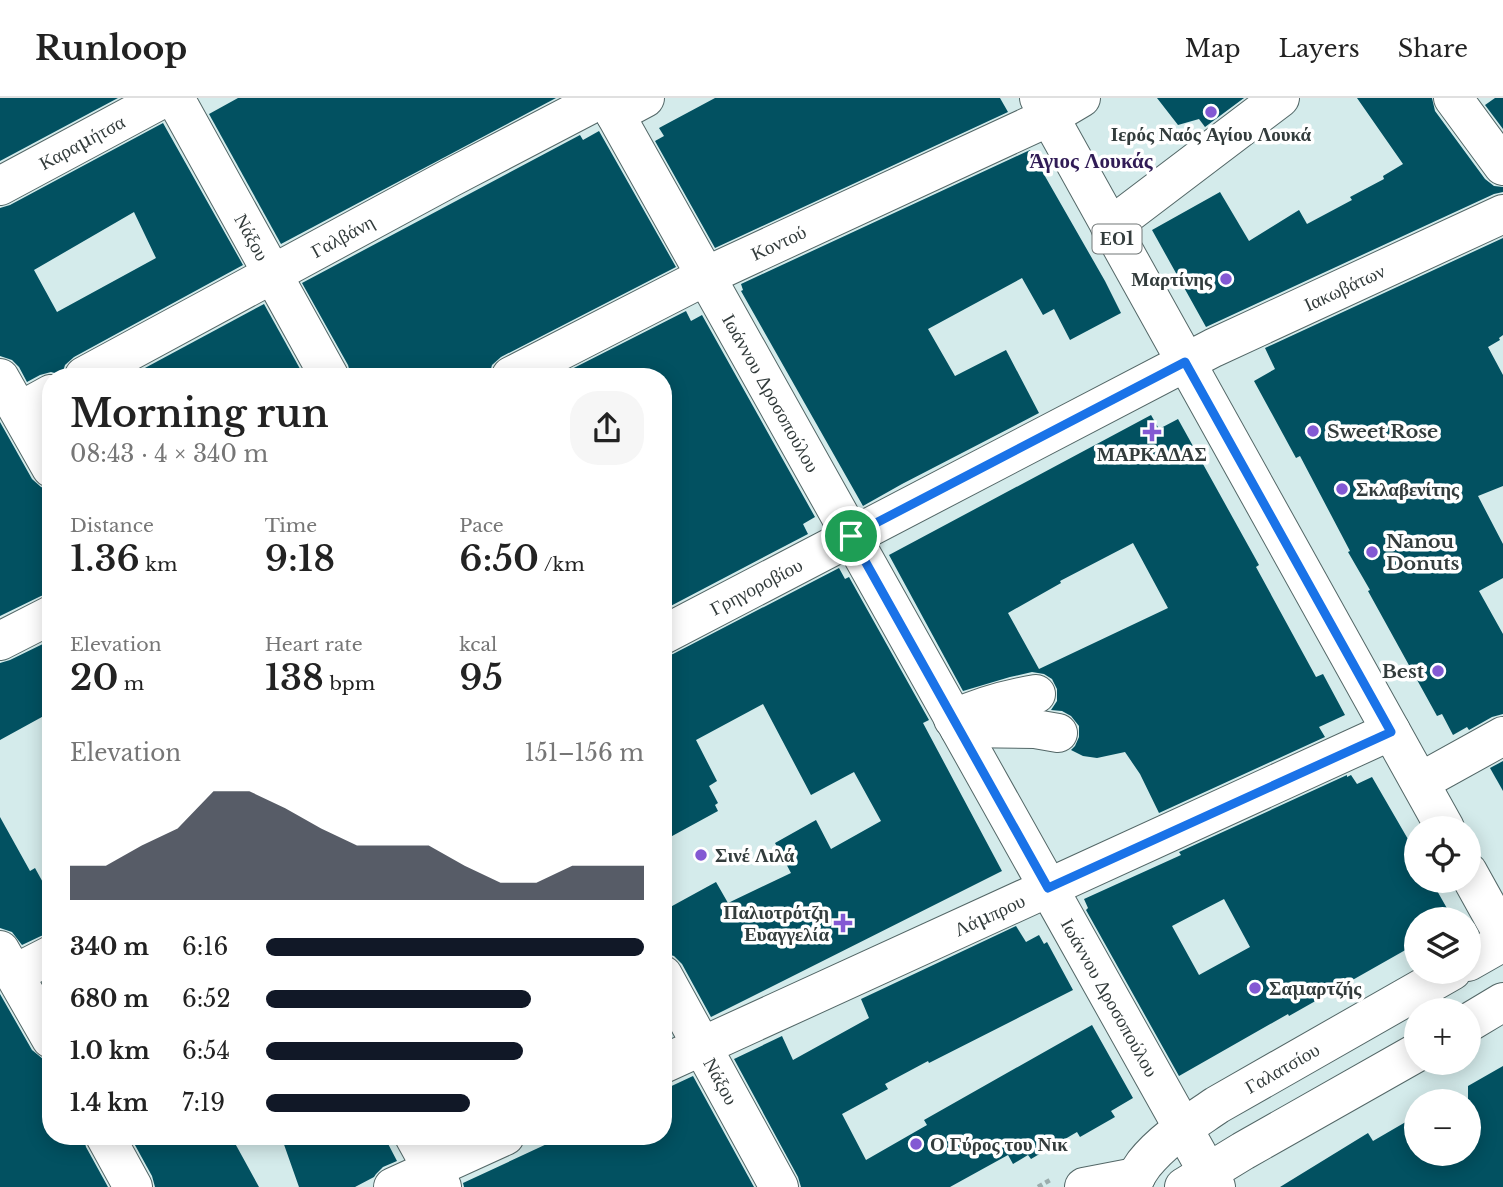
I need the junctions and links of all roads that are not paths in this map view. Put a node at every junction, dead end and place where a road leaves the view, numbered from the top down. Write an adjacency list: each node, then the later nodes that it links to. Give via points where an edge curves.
1 (164, 98): 8 (street, Καραμήτσα)
2 (175, 98): 11 (street, Νάξου)
3 (1280, 98): 10 (street)
4 (1453, 98): 7 (street)
5 (617, 102): 11 (street, Γαλβάνη); 12 (street, Ιωάννου Δροσοπούλου)
6 (1056, 104): 10 (street, ΕΟ1); 12 (street, Κοντού)
7 (1503, 166)
8 (0, 186)
9 (1503, 214): 13 (street, Ιακωβάτων)
10 (1110, 227): 13 (street, ΕΟ1)
11 (272, 274): 14 (street, Γαλβάνη); 15 (street, Νάξου)
12 (706, 276): 16 (street, Κοντού); 20 (street, Ιωάννου Δροσοπούλου)
13 (1185, 362): 20 (street, Γρηγοροβίου); 26 (street, ΕΟ1)
14 (99, 368)
15 (325, 368)
16 (527, 368)
17 (0, 377): 18 (street)
18 (35, 403): 19 (street)
19 (42, 431)
20 (851, 536): 22 (street, Γρηγοροβίου); 25 (street, Ιωάννου Δροσοπούλου)
21 (42, 619): 23 (street)
22 (672, 630)
23 (0, 640)
24 (1036, 694): 25 (street, via 974,709)
25 (956, 724): 27 (street); 31 (street, Ιωάννου Δροσοπούλου)
26 (1391, 732): 29 (street, ΕΟ1); 31 (street, Λάμπρου)
27 (1058, 733)
28 (1503, 736): 29 (street)
29 (1420, 782): 30 (street, ΕΟ1)
30 (1438, 816)
31 (1048, 888): 43 (street, Λάμπρου); 46 (street, Ιωάννου Δροσοπούλου)
32 (1480, 893): 33 (street)
33 (1503, 935)
34 (1503, 942): 35 (street)
35 (1481, 955)
36 (42, 956): 37 (street)
37 (7, 962): 42 (street)
38 (1429, 984): 46 (street, Γαλατσίου)
39 (672, 991): 43 (street, Νάξου)
40 (1503, 1002): 41 (street)
41 (1481, 1015)
42 (42, 1024)
43 (703, 1046): 44 (street, Λάμπρου); 55 (street, Νάξου)
44 (672, 1060)
45 (1404, 1060): 52 (street)
46 (1182, 1128): 51 (street, Γαλατσίου, via 1159,1147); 52 (street, Ιωάννου Δροσοπούλου)
47 (110, 1145): 53 (street)
48 (419, 1145): 50 (street)
49 (490, 1145): 50 (street)
50 (437, 1178): 54 (street)
51 (1133, 1182): 56 (street)
52 (1203, 1182)
53 (133, 1187)
54 (393, 1187)
55 (779, 1187)
56 (1084, 1187)

